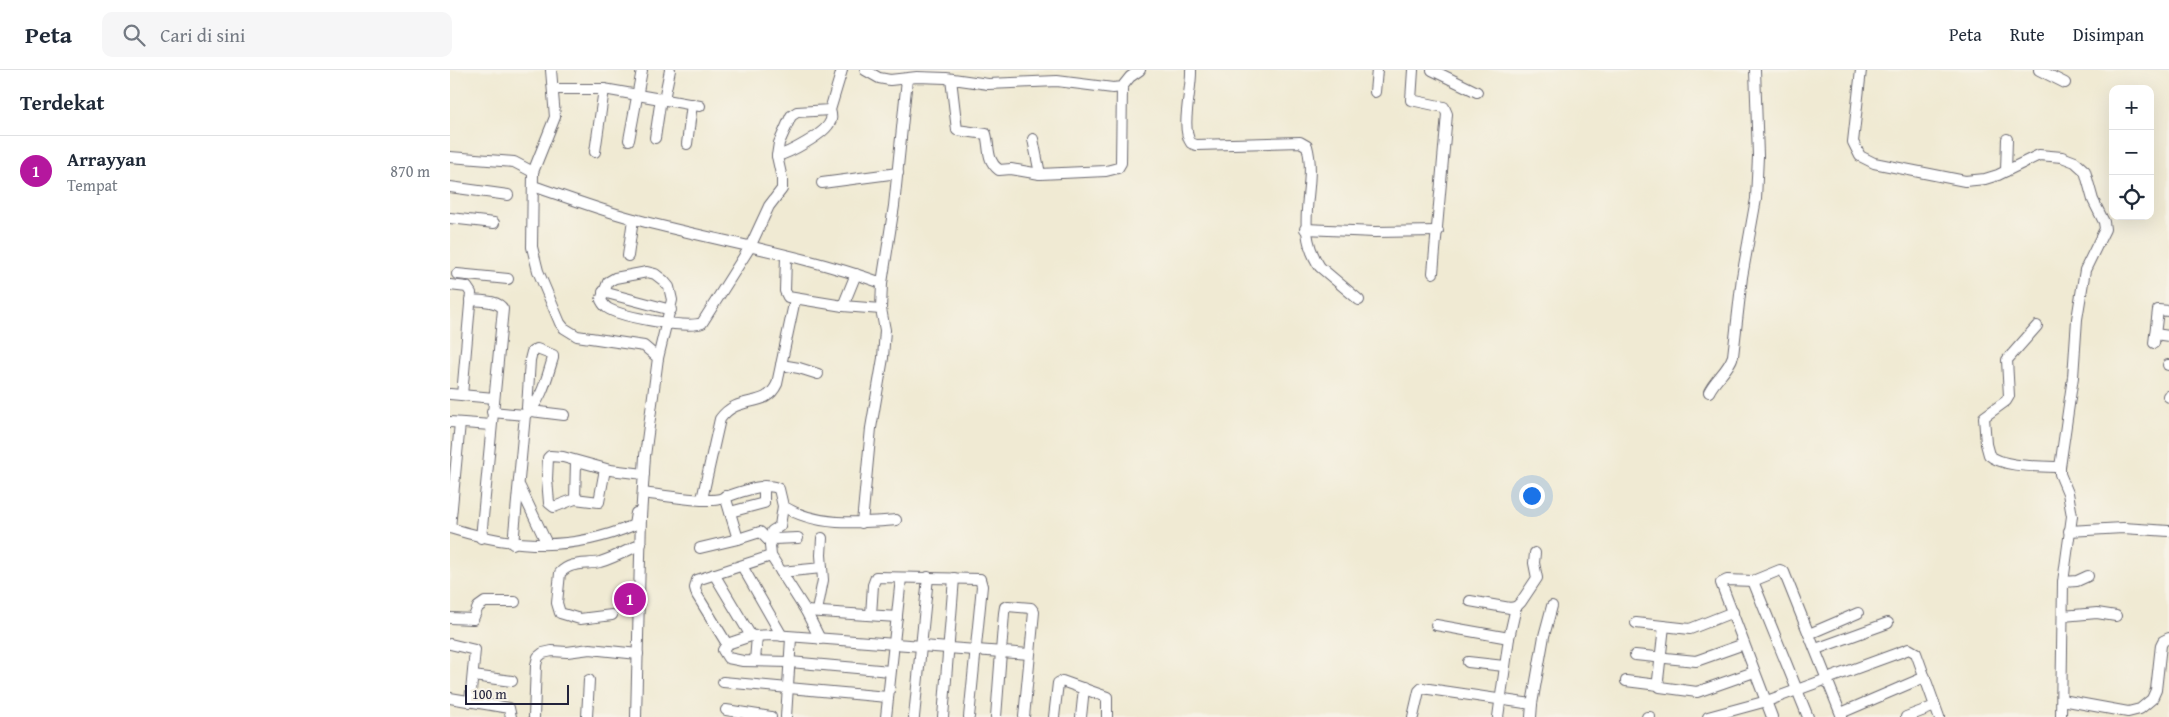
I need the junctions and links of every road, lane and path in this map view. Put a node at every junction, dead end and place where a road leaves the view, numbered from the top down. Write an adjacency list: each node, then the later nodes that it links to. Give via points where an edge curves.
1 (551, 70): 18 (street)
2 (642, 70): 22 (street)
3 (670, 70): 23 (street)
4 (842, 70): 24 (street)
5 (865, 70): 15 (street, via 879,78)
6 (1140, 70): 17 (street)
7 (1191, 70): 44 (street, via 1187,126 1191,143 1300,142 1307,146)
8 (1377, 70): 20 (street)
9 (1413, 70): 45 (street, via 1411,100 1444,107 1447,114)
10 (1432, 70): 21 (street)
11 (1755, 70): 69 (street, via 1756,199 1730,366)
12 (1860, 70): 33 (street, via 1853,142 1860,156 1874,163 1965,181 1985,179)
13 (2039, 70): 16 (street)
14 (951, 79): 15 (street); 17 (street, via 988,84 1058,81); 36 (street, via 957,130 986,134 991,163 998,170)
15 (907, 80): 35 (street)
16 (2065, 83)
17 (1122, 87): 36 (street, via 1120,166 1112,171)
18 (553, 89): 19 (street); 34 (street, via 555,117)
19 (604, 89): 22 (street); 30 (street)
20 (1375, 92)
21 (1477, 92)
22 (637, 94): 23 (street); 28 (street)
23 (663, 98): 25 (street); 29 (street, via 696,105)
24 (830, 110): 31 (street, via 830,122 825,128 791,151); 31 (street, via 797,112 790,116 778,143)
25 (655, 138)
26 (1033, 139): 36 (street)
27 (2007, 139): 33 (street)
28 (629, 140)
29 (687, 144)
30 (595, 152)
31 (777, 156): 46 (street, via 782,189 769,206)
32 (450, 157): 34 (street, via 514,162)
33 (2006, 170): 79 (street, via 2039,155 2075,162 2085,171 2105,226 2085,270)
34 (533, 172): 38 (street)
35 (898, 173): 37 (street); 53 (street)
36 (1040, 174)
37 (822, 183)
38 (533, 186): 42 (street); 66 (street, via 534,258 560,323 578,336 644,346)
39 (450, 187): 40 (street)
40 (508, 195)
41 (450, 218): 43 (street)
42 (633, 219): 46 (street); 47 (street)
43 (494, 223)
44 (1305, 229): 45 (street); 58 (street, via 1316,262)
45 (1438, 232): 50 (street)
46 (750, 247): 48 (street); 63 (street, via 702,323)
47 (628, 256)
48 (786, 256): 51 (street); 56 (street, via 785,294)
49 (454, 272): 52 (street); 54 (street, via 459,276)
50 (1432, 273)
51 (856, 274): 53 (street); 59 (street)
52 (508, 279)
53 (882, 283): 60 (street)
54 (454, 285): 57 (street, via 470,289)
55 (603, 292): 61 (street); 61 (street, via 608,282 615,278 651,272 669,287); 63 (street, via 601,300 609,309)
56 (795, 299): 59 (street); 67 (street)
57 (470, 300): 71 (street); 72 (street, via 493,303 503,310)
58 (1359, 300)
59 (843, 306): 60 (street)
60 (882, 309): 91 (street, via 885,330 883,358 871,428)
61 (670, 310): 63 (street)
62 (2169, 311): 65 (street, via 2158,310 2155,339)
63 (665, 323): 66 (street)
64 (2037, 326): 79 (street, via 2007,360 2008,396 1984,417 1986,444 1989,455 2000,461)
65 (2169, 336)
66 (658, 358): 81 (street)
67 (781, 366): 68 (street); 87 (street, via 772,395 736,404 720,420)
68 (818, 374)
69 (1709, 392)
70 (450, 394): 71 (street)
71 (462, 395): 72 (street)
72 (494, 398): 73 (street)
73 (492, 412): 74 (street); 77 (street)
74 (528, 413): 74 (street, via 530,360 534,350 540,349 553,358 540,395); 75 (street); 82 (street)
75 (564, 415)
76 (455, 422): 77 (street); 92 (street)
77 (491, 425): 95 (street)
78 (576, 462): 80 (street); 86 (street); 86 (street, via 550,456 547,479 548,499 552,505 557,507)
79 (2060, 467): 93 (street, via 2071,507)
80 (604, 469): 81 (street); 86 (street, via 601,500)
81 (644, 474): 84 (street)
82 (519, 486): 100 (street); 101 (street)
83 (764, 486): 85 (street); 88 (street, via 777,487); 89 (street, via 764,503)
84 (640, 494): 87 (street); 101 (street, via 634,525 590,540); 102 (street)
85 (725, 496): 87 (street); 89 (street)
86 (575, 499)
87 (702, 499)
88 (783, 506): 91 (street, via 805,516); 99 (street, via 780,526 772,531)
89 (730, 512): 98 (street)
90 (896, 520): 91 (street)
91 (862, 523)
92 (450, 528): 95 (street)
93 (2069, 531): 94 (street, via 2123,528); 115 (street)
94 (2169, 531)
95 (481, 538): 100 (street)
96 (798, 538): 99 (street)
97 (822, 538): 107 (street)
98 (738, 539): 99 (street, via 760,532); 103 (street)
99 (772, 540): 105 (street)
100 (513, 544): 101 (street)
101 (546, 544)
102 (640, 544): 125 (street, via 600,562 580,563 560,573 557,602 560,613 580,619); 149 (street)
103 (700, 548)
104 (1535, 553): 119 (street, via 1537,578)
105 (771, 556): 106 (street); 108 (street)
106 (742, 566): 109 (street); 136 (street)
107 (822, 568): 108 (street); 121 (street, via 824,580)
108 (781, 572): 120 (street)
109 (714, 574): 135 (street); 141 (street, via 697,580 695,588)
110 (2088, 576): 115 (street)
111 (928, 577): 112 (street); 113 (street); 144 (street)
112 (901, 578): 124 (street, via 876,577); 126 (street)
113 (954, 578): 145 (street); 147 (street, via 977,578 982,584)
114 (1753, 582): 122 (street, via 1727,580 1721,583); 134 (street, via 1782,571); 169 (street)
115 (2064, 582): 127 (street)
116 (1470, 601): 119 (street)
117 (515, 602): 129 (street, via 484,602 473,619)
118 (1552, 606): 176 (street)
119 (1516, 607): 137 (street)
120 (806, 611): 121 (street); 139 (street)
121 (817, 611): 124 (street)
122 (1733, 612): 133 (street, via 1695,628); 142 (street)
123 (1858, 613): 134 (street)
124 (871, 614): 126 (street)
125 (612, 615)
126 (896, 616): 143 (street)
127 (2063, 616): 128 (street, via 2094,613); 173 (street)
128 (2116, 616)
129 (450, 618)
130 (1636, 623): 133 (street)
131 (1888, 623): 146 (street)
132 (1436, 625): 137 (street)
133 (1664, 626): 152 (street)
134 (1810, 634): 146 (street)
135 (754, 636): 136 (street); 141 (street); 153 (street)
136 (787, 637): 139 (street); 154 (street)
137 (1509, 638): 156 (street)
138 (2169, 638): 173 (street, via 2161,645 2156,690 2152,699 2140,709 2128,712)
139 (820, 639): 143 (street)
140 (450, 644): 159 (street, via 474,650)
141 (727, 644): 153 (street, via 723,650 728,658)
142 (1744, 644): 152 (street, via 1696,661); 158 (street)
143 (894, 645): 144 (street); 157 (street)
144 (920, 647): 145 (street); 187 (street)
145 (949, 649): 147 (street); 188 (street)
146 (1816, 649): 161 (street)
147 (976, 651): 148 (street); 189 (street)
148 (1000, 653): 150 (street); 150 (street, via 1004,608 1008,606 1033,610); 190 (street)
149 (638, 654): 181 (street, via 590,648 543,653 536,665); 183 (street)
150 (1029, 654): 191 (street)
151 (1635, 655): 152 (street)
152 (1660, 658): 166 (street)
153 (755, 661): 154 (street)
154 (790, 662): 157 (street); 167 (street)
155 (1468, 662): 156 (street)
156 (1504, 666): 172 (street)
157 (890, 671): 170 (street)
158 (1754, 672): 166 (street, via 1697,692); 175 (street)
159 (474, 676): 163 (street); 174 (street)
160 (1925, 677): 161 (street, via 1916,653 1909,648); 177 (street); 179 (street)
161 (1827, 679): 169 (street); 179 (street)
162 (589, 680): 182 (street)
163 (512, 681)
164 (1626, 681): 166 (street)
165 (723, 682): 167 (street)
166 (1658, 685)
167 (789, 688): 170 (street); 185 (street)
168 (1084, 688): 192 (street, via 1059,681); 193 (street); 194 (street, via 1107,697)
169 (1798, 691): 175 (street); 200 (street)
170 (887, 696): 186 (street)
171 (450, 698): 174 (street)
172 (1500, 700): 176 (street); 195 (street, via 1422,688 1418,691); 196 (street)
173 (2062, 700): 203 (street)
174 (470, 702): 180 (street, via 509,708)
175 (1767, 702): 198 (street); 199 (street)
176 (1532, 704): 197 (street)
177 (1935, 706): 201 (street); 202 (street)
178 (726, 710): 184 (street)
179 (1841, 715)
180 (511, 717)
181 (534, 717)
182 (587, 717)
183 (636, 717)
184 (771, 717)
185 (786, 717)
186 (886, 717)
187 (914, 717)
188 (943, 717)
189 (970, 717)
190 (996, 717)
191 (1024, 717)
192 (1054, 717)
193 (1081, 717)
194 (1107, 717)
195 (1413, 717)
196 (1498, 717)
197 (1530, 717)
198 (1708, 717)
199 (1772, 717)
200 (1808, 717)
201 (1906, 717)
202 (1939, 717)
203 (2061, 717)

